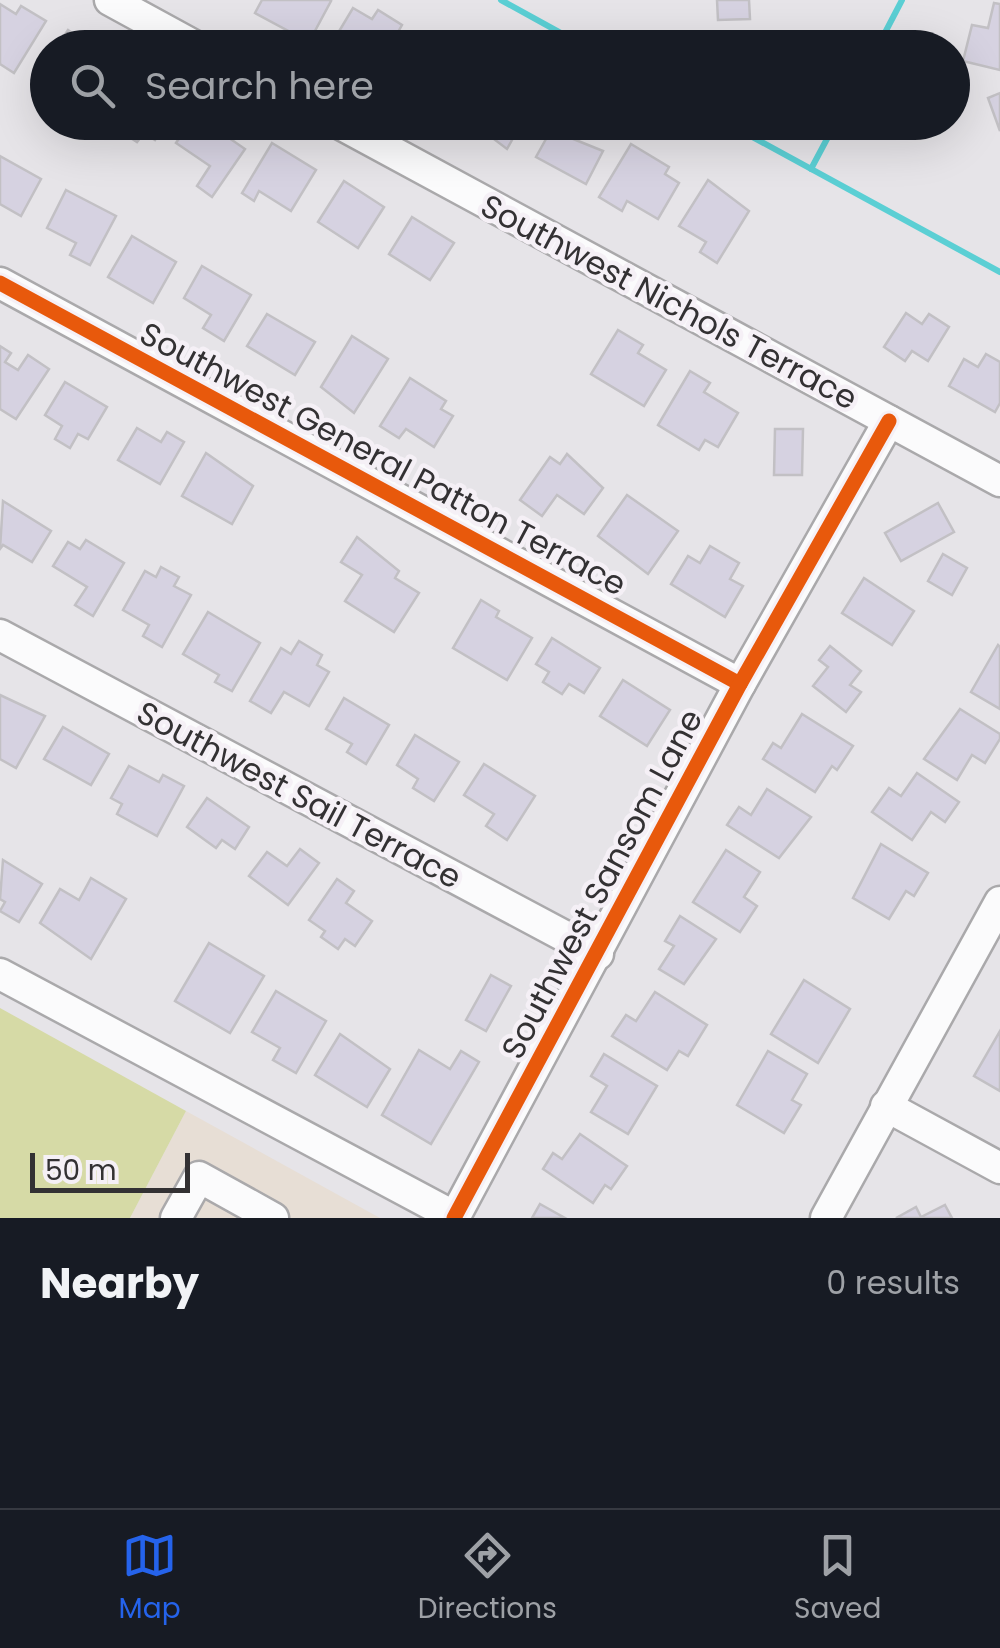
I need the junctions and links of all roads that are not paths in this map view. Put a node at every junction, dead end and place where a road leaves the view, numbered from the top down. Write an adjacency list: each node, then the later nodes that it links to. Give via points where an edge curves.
1 (110, 0): 2 (street)
2 (165, 30)
3 (370, 140): 5 (street, Southwest Nichols Terrace)
4 (0, 284): 8 (street, Southwest General Patton Terrace)
5 (888, 420): 6 (street, Southwest Nichols Terrace); 8 (street, Southwest Sansom Lane)
6 (1000, 481)
7 (0, 636): 10 (street, Southwest Sail Terrace)
8 (740, 684): 10 (street, Southwest Sansom Lane)
9 (1000, 902): 12 (street)
10 (598, 954): 16 (street, Southwest Sansom Lane)
11 (0, 974): 16 (street)
12 (886, 1106): 13 (street); 17 (street)
13 (1000, 1168)
14 (176, 1218): 15 (street, via 199,1177)
15 (273, 1218)
16 (454, 1218)
17 (826, 1218)

